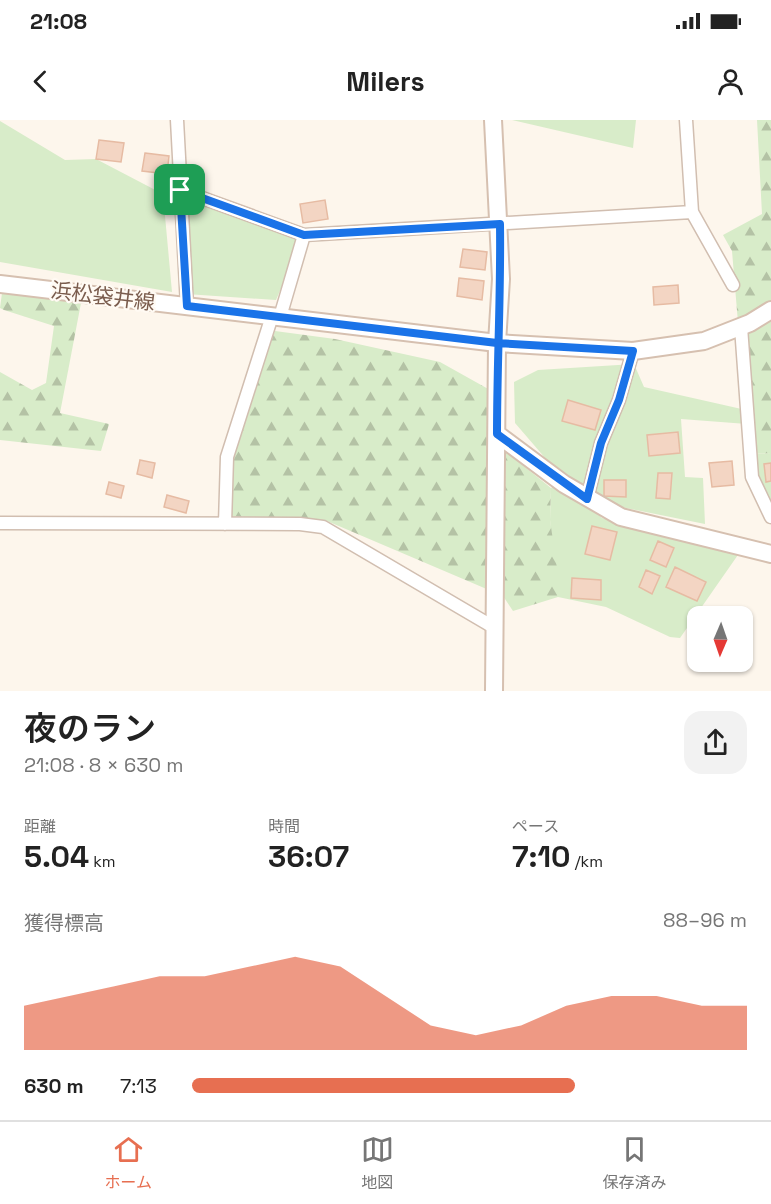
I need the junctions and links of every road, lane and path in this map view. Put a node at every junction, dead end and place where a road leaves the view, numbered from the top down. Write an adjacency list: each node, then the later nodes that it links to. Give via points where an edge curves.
1 (177, 120): 4 (street)
2 (493, 120): 6 (street)
3 (686, 120): 5 (street)
4 (180, 190): 7 (street); 10 (street)
5 (692, 212): 6 (street); 9 (street)
6 (500, 224): 7 (street); 14 (street)
7 (304, 235): 12 (street)
8 (0, 284): 10 (street, 浜松袋井線)
9 (733, 285)
10 (187, 306): 12 (street, 浜松袋井線)
11 (771, 310): 13 (street, 浜松袋井線)
12 (276, 316): 14 (street, 浜松袋井線); 20 (street, via 227,457)
13 (741, 327): 15 (street, 浜松袋井線, via 704,341); 18 (street, via 752,477)
14 (497, 343): 15 (street, 浜松袋井線); 16 (street)
15 (633, 351): 17 (street, via 601,443)
16 (497, 434): 17 (street); 22 (street)
17 (587, 499): 21 (street, via 642,524)
18 (771, 517)
19 (0, 523): 20 (street)
20 (225, 524): 22 (street, via 323,527)
21 (771, 554)
22 (495, 628): 23 (street)
23 (494, 691)

